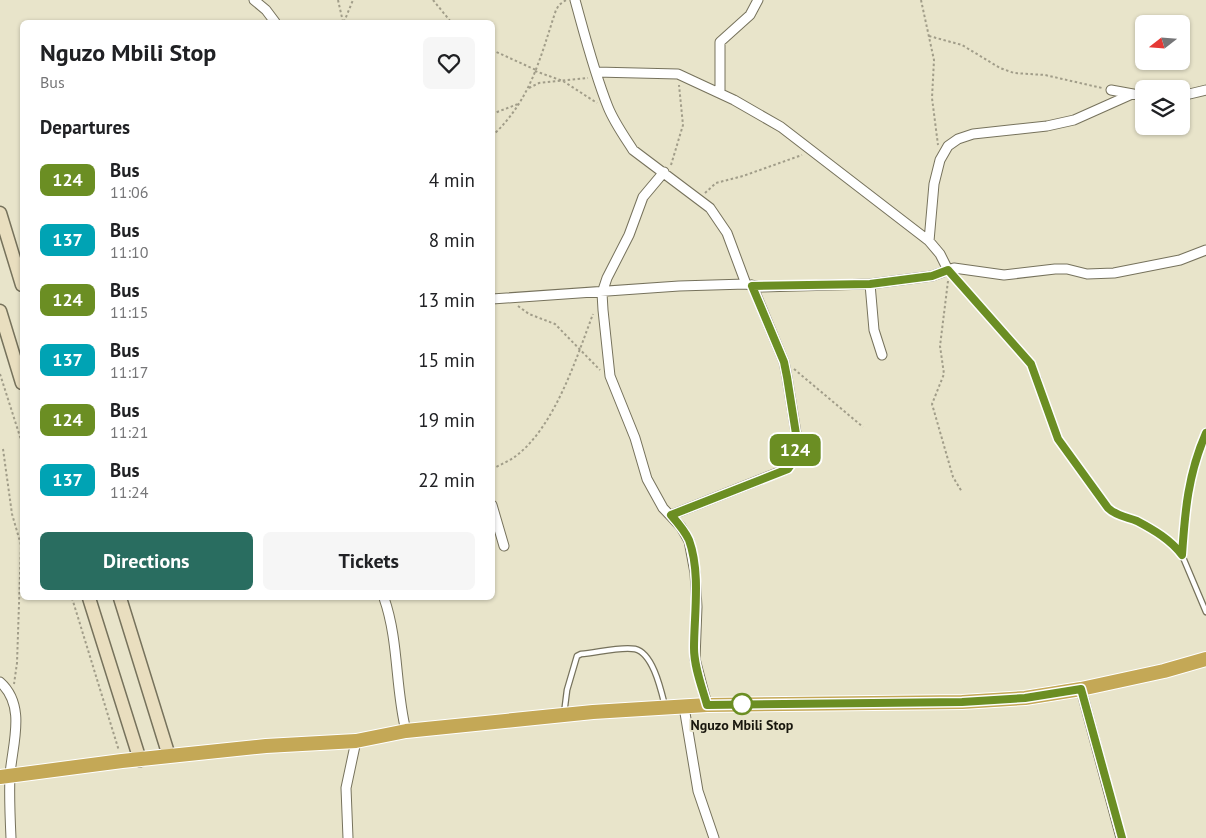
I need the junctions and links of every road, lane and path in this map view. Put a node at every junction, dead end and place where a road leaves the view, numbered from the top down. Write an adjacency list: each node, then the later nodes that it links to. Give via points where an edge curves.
1 (254, 0): 9 (street)
2 (338, 0): 10 (path)
3 (353, 0): 11 (path)
4 (433, 0): 12 (path)
5 (566, 0): 15 (path, via 556,10)
6 (575, 0): 16 (street)
7 (758, 0): 22 (street, via 750,16 720,42)
8 (921, 0): 13 (path)
9 (274, 20)
10 (343, 20)
11 (344, 20)
12 (449, 20)
13 (930, 36): 20 (path, via 962,46 1000,68); 31 (path, via 934,60 932,98)
14 (495, 51): 15 (path)
15 (535, 71): 18 (path); 19 (path)
16 (596, 74): 17 (street); 18 (path); 27 (street)
17 (678, 74): 22 (street); 32 (path, via 683,125)
18 (563, 80): 19 (path); 27 (path, via 590,101)
19 (529, 88): 26 (path)
20 (1112, 90): 24 (street)
21 (1206, 90): 23 (street)
22 (720, 94): 30 (street, via 775,124)
23 (1190, 94)
24 (1130, 95): 25 (street); 31 (street, via 1074,120 973,134 958,139 948,146)
25 (1135, 95)
26 (518, 104): 28 (path); 29 (path, via 508,122)
27 (609, 108): 32 (street, via 633,150)
28 (495, 113)
29 (495, 133)
30 (811, 152): 33 (path, via 716,184); 35 (street)
31 (940, 160): 35 (street, via 934,184)
32 (665, 173): 33 (street); 41 (street, via 643,197)
33 (700, 198): 40 (street, via 727,233)
34 (0, 213): 38 (main road)
35 (929, 240): 37 (street)
36 (1206, 250): 37 (street, via 1180,260 1114,273 1086,274 1055,269 1004,275 963,269)
37 (949, 271): 39 (street); 56 (path, via 940,346 944,374 932,404 953,477); 61 (lane, via 1031,364 1058,439 1108,508 1173,543)
38 (20, 278)
39 (870, 284): 40 (street); 46 (street, via 874,330)
40 (749, 285): 41 (street); 47 (street)
41 (602, 292): 42 (street); 45 (path); 50 (street)
42 (510, 297): 43 (street); 45 (path, via 529,314 555,324)
43 (495, 299)
44 (0, 311): 49 (main road)
45 (579, 351): 50 (path); 55 (path, via 545,425 516,456)
46 (882, 355)
47 (784, 362): 51 (path, via 803,374); 58 (street, via 796,434 792,466)
48 (0, 374): 53 (path)
49 (20, 376)
50 (610, 376): 58 (street, via 652,490)
51 (863, 427)
52 (1206, 433): 61 (lane, via 1193,464 1185,506)
53 (20, 437)
54 (3, 449): 59 (path, via 12,514)
55 (495, 467)
56 (962, 492)
57 (495, 515): 60 (street)
58 (671, 515): 72 (street, via 689,541 697,608 695,659)
59 (20, 542)
60 (504, 546)
61 (1182, 555): 67 (lane)
62 (20, 574): 71 (path, via 17,663 15,681)
63 (73, 600): 80 (path)
64 (90, 600): 79 (main road)
65 (121, 600): 78 (main road)
66 (385, 600): 76 (street, via 391,621)
67 (1206, 612)
68 (1206, 659): 70 (highway)
69 (0, 682): 71 (street)
70 (1081, 689): 72 (highway, via 1025,698 962,702); 85 (street)
71 (9, 693): 81 (street, via 15,738)
72 (707, 705): 73 (highway)
73 (684, 706): 74 (highway); 84 (street, via 698,791)
74 (666, 708): 75 (highway); 75 (lane, via 655,671 644,654 637,649 628,649 577,656)
75 (564, 715): 76 (highway)
76 (406, 731): 77 (highway)
77 (356, 741): 78 (highway); 83 (street, via 346,788)
78 (169, 756): 79 (highway)
79 (140, 760): 80 (highway)
80 (122, 761): 81 (highway)
81 (5, 777): 82 (street)
82 (12, 838)
83 (348, 838)
84 (714, 838)
85 (1122, 838)

